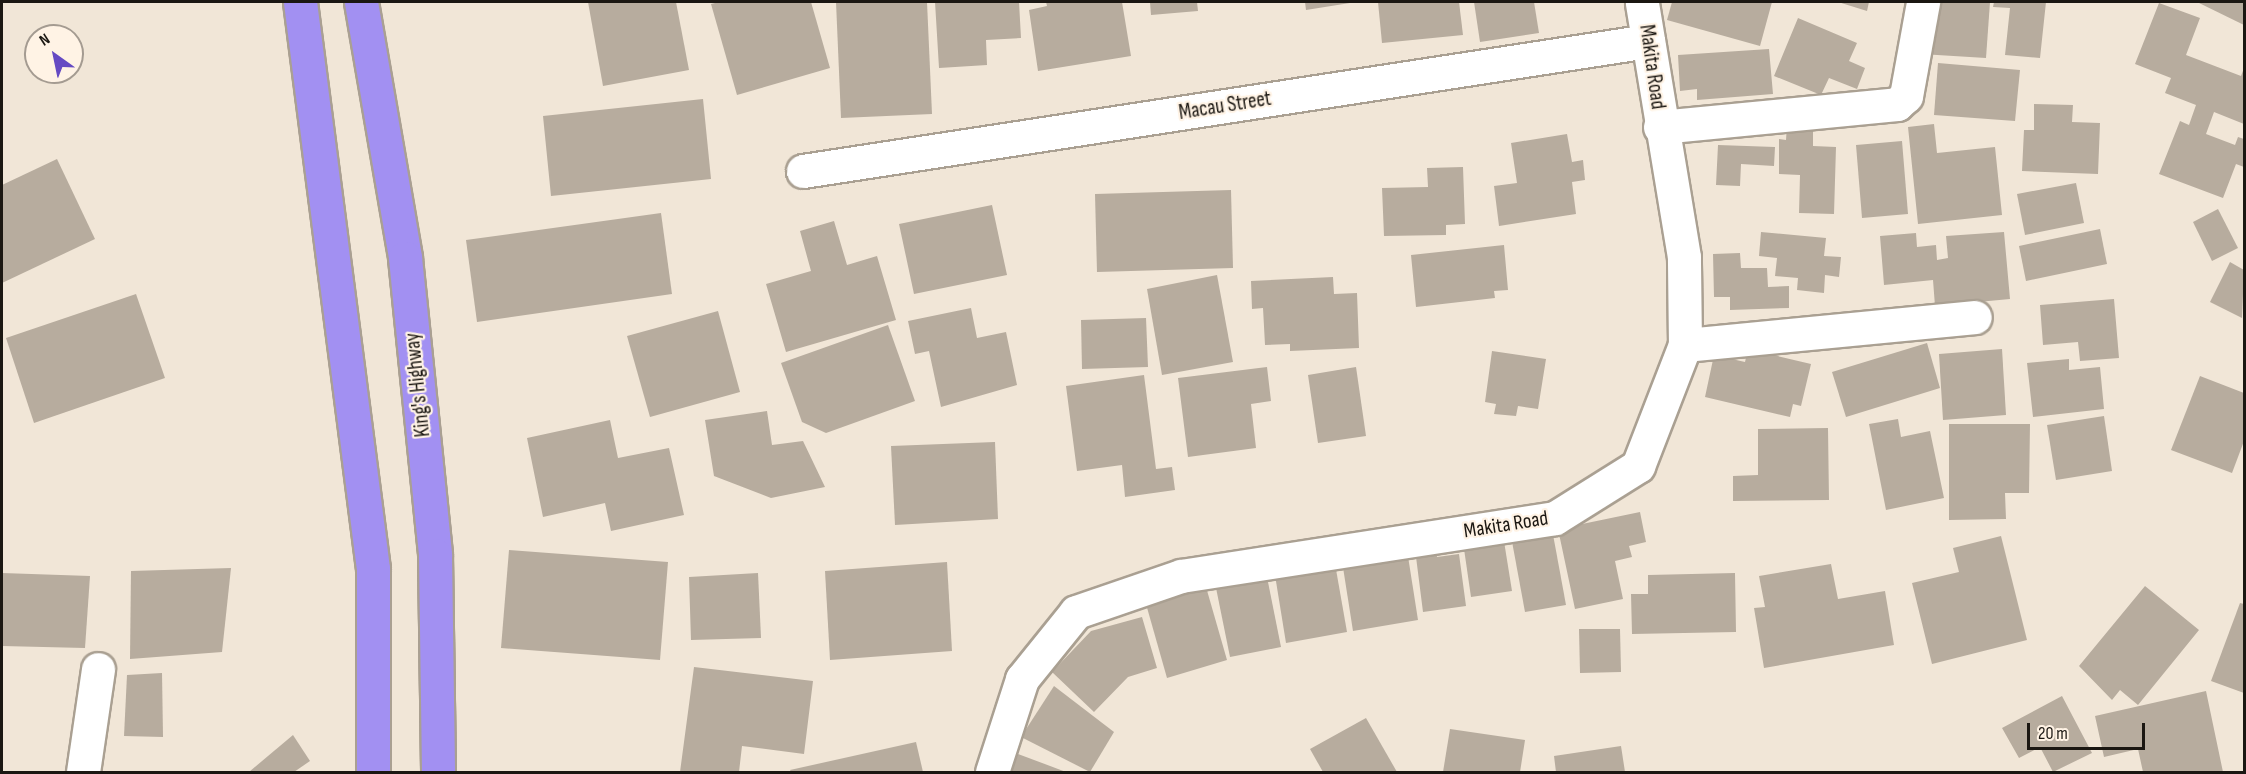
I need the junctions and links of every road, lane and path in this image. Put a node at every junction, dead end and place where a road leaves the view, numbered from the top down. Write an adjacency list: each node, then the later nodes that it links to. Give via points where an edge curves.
1 (361, 2): 13 (highway, King's Highway, via 405,258 434,543)
2 (1642, 2): 5 (street, Makita Road)
3 (1923, 2): 6 (street, via 1906,96 1897,104)
4 (297, 6): 12 (highway, via 373,569)
5 (1648, 41): 6 (street, Makita Road); 7 (street, Macau Street)
6 (1660, 127): 9 (street, Makita Road, via 1684,257)
7 (803, 171)
8 (1975, 317): 9 (street)
9 (1685, 345): 14 (street, Makita Road, via 1638,466 1555,518 1181,576 1076,612 1022,679)
10 (98, 669): 11 (street)
11 (83, 772)
12 (373, 772)
13 (438, 772)
14 (992, 772)

